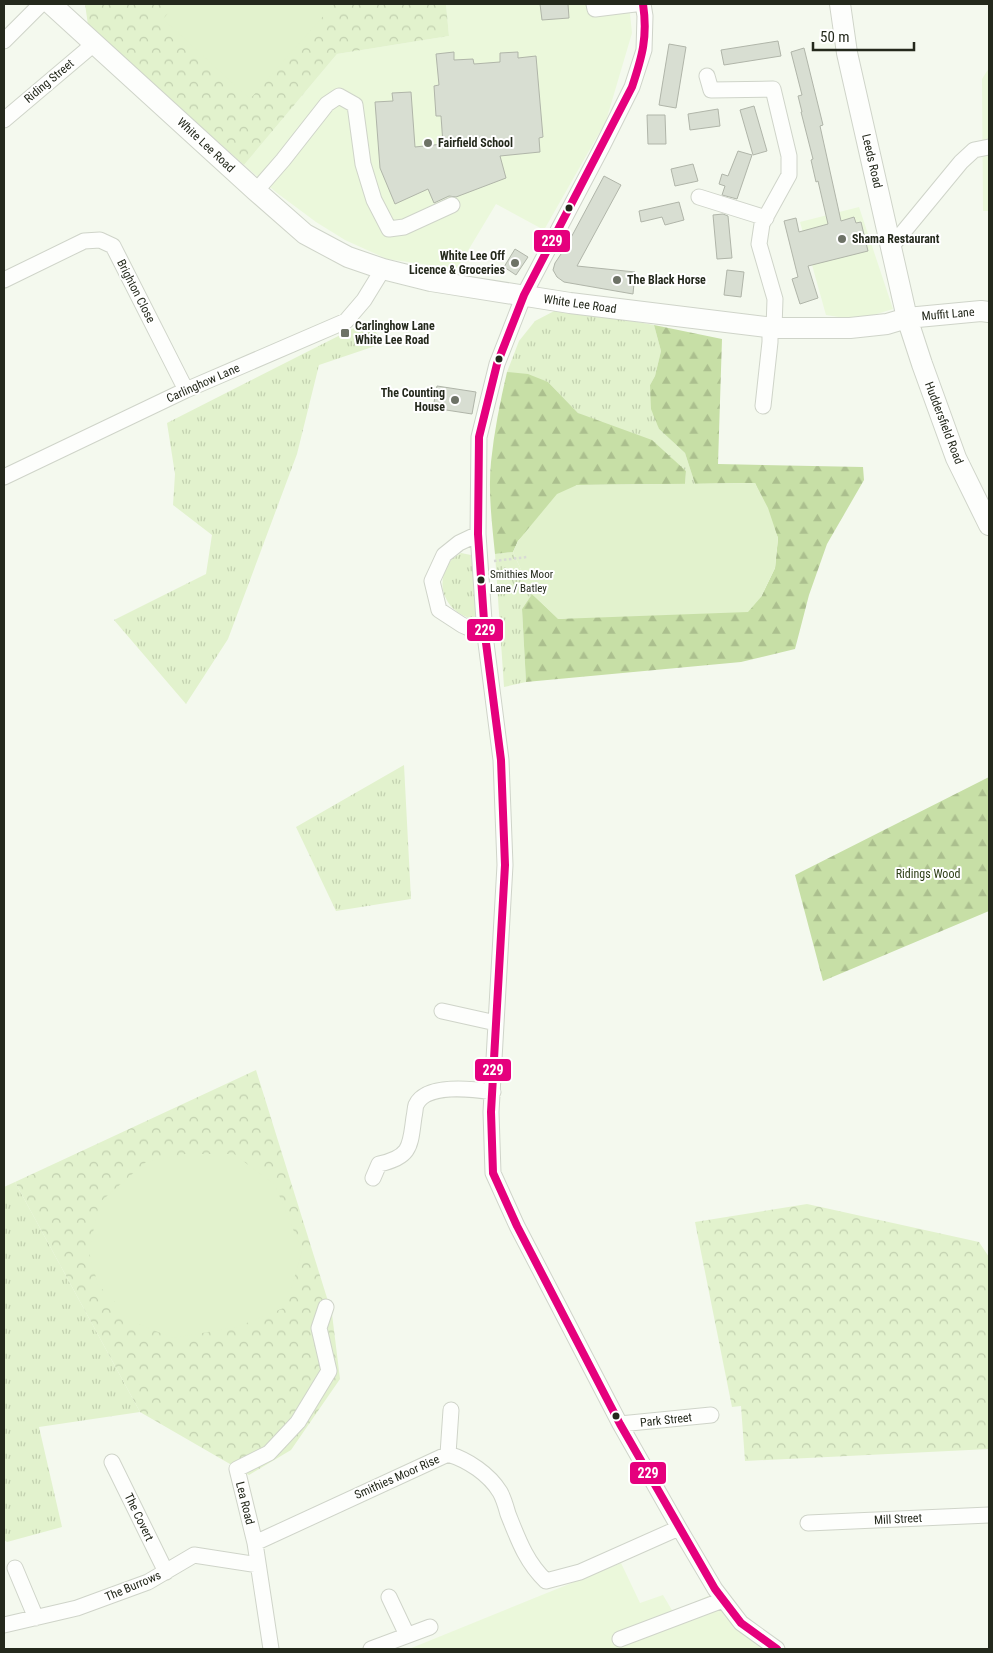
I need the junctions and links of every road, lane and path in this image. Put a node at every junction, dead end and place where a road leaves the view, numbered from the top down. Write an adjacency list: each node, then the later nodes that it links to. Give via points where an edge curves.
1 (594, 4): 2 (street, via 595,9)
2 (635, 4)
3 (643, 4): 18 (street, via 644,50 632,87)
4 (840, 4): 15 (main road, Leeds Road, via 847,53)
5 (52, 5): 6 (street); 7 (main road, White Lee Road)
6 (4, 41)
7 (95, 43): 9 (street, Riding Street); 11 (main road, White Lee Road)
8 (707, 76): 14 (street, via 711,90 778,87 789,176)
9 (4, 120)
10 (989, 147): 15 (street, via 974,150 961,162)
11 (256, 191): 13 (street, via 327,104 340,96 356,105 363,164 374,200 389,229 404,227); 16 (main road, White Lee Road, via 306,234 348,257)
12 (699, 197): 14 (street)
13 (452, 205)
14 (766, 218): 21 (street, via 759,244 774,299)
15 (891, 247): 20 (main road, Leeds Road)
16 (383, 269): 18 (main road, White Lee Road, via 431,282); 22 (street, Carlinghow Lane, via 346,321)
17 (4, 280): 22 (street, Brighton Close, via 84,241 100,240 113,246)
18 (524, 295): 21 (main road, White Lee Road); 26 (street, via 497,364 479,437)
19 (989, 312): 20 (main road, Muffit Lane)
20 (907, 318): 21 (main road, White Lee Road, via 850,328); 25 (main road, Huddersfield Road, via 956,458)
21 (772, 328): 23 (street)
22 (186, 390): 24 (street, Carlinghow Lane)
23 (763, 406)
24 (4, 477)
25 (989, 525)
26 (478, 534): 28 (street); 29 (street, via 444,555 432,580 440,610)
27 (527, 556): 28 (path)
28 (480, 562): 29 (street)
29 (485, 635): 31 (street, via 501,760 505,865)
30 (442, 1011): 31 (street)
31 (496, 1023): 32 (street)
32 (493, 1092): 33 (street, via 450,1088 424,1096 416,1105 410,1144 402,1156 380,1164); 37 (street, via 493,1173 517,1226)
33 (373, 1178)
34 (326, 1307): 43 (street, Lea Road, via 319,1328 329,1370 298,1422 269,1453 237,1468)
35 (451, 1410): 38 (street)
36 (711, 1415): 37 (street, Park Street)
37 (620, 1424): 42 (street)
38 (448, 1454): 42 (street, Smithies Moor Rise, via 463,1458 500,1492 519,1541 534,1569 546,1581 580,1572); 43 (street, Smithies Moor Rise)
39 (112, 1462): 46 (street, The Covert)
40 (989, 1515): 41 (street, Mill Street)
41 (808, 1523)
42 (679, 1528): 48 (street)
43 (255, 1543): 44 (street, Lea Road)
44 (258, 1565): 46 (street, The Burrows, via 194,1555); 54 (street, Lea Road)
45 (15, 1568): 49 (street)
46 (166, 1572): 49 (street, The Burrows, via 148,1582 77,1608)
47 (389, 1596): 52 (street)
48 (723, 1600): 53 (street); 56 (street, via 741,1623)
49 (36, 1618): 50 (street, The Burrows)
50 (4, 1625)
51 (430, 1627): 52 (street)
52 (407, 1635): 55 (street)
53 (620, 1639)
54 (271, 1649)
55 (371, 1649)
56 (777, 1649)

